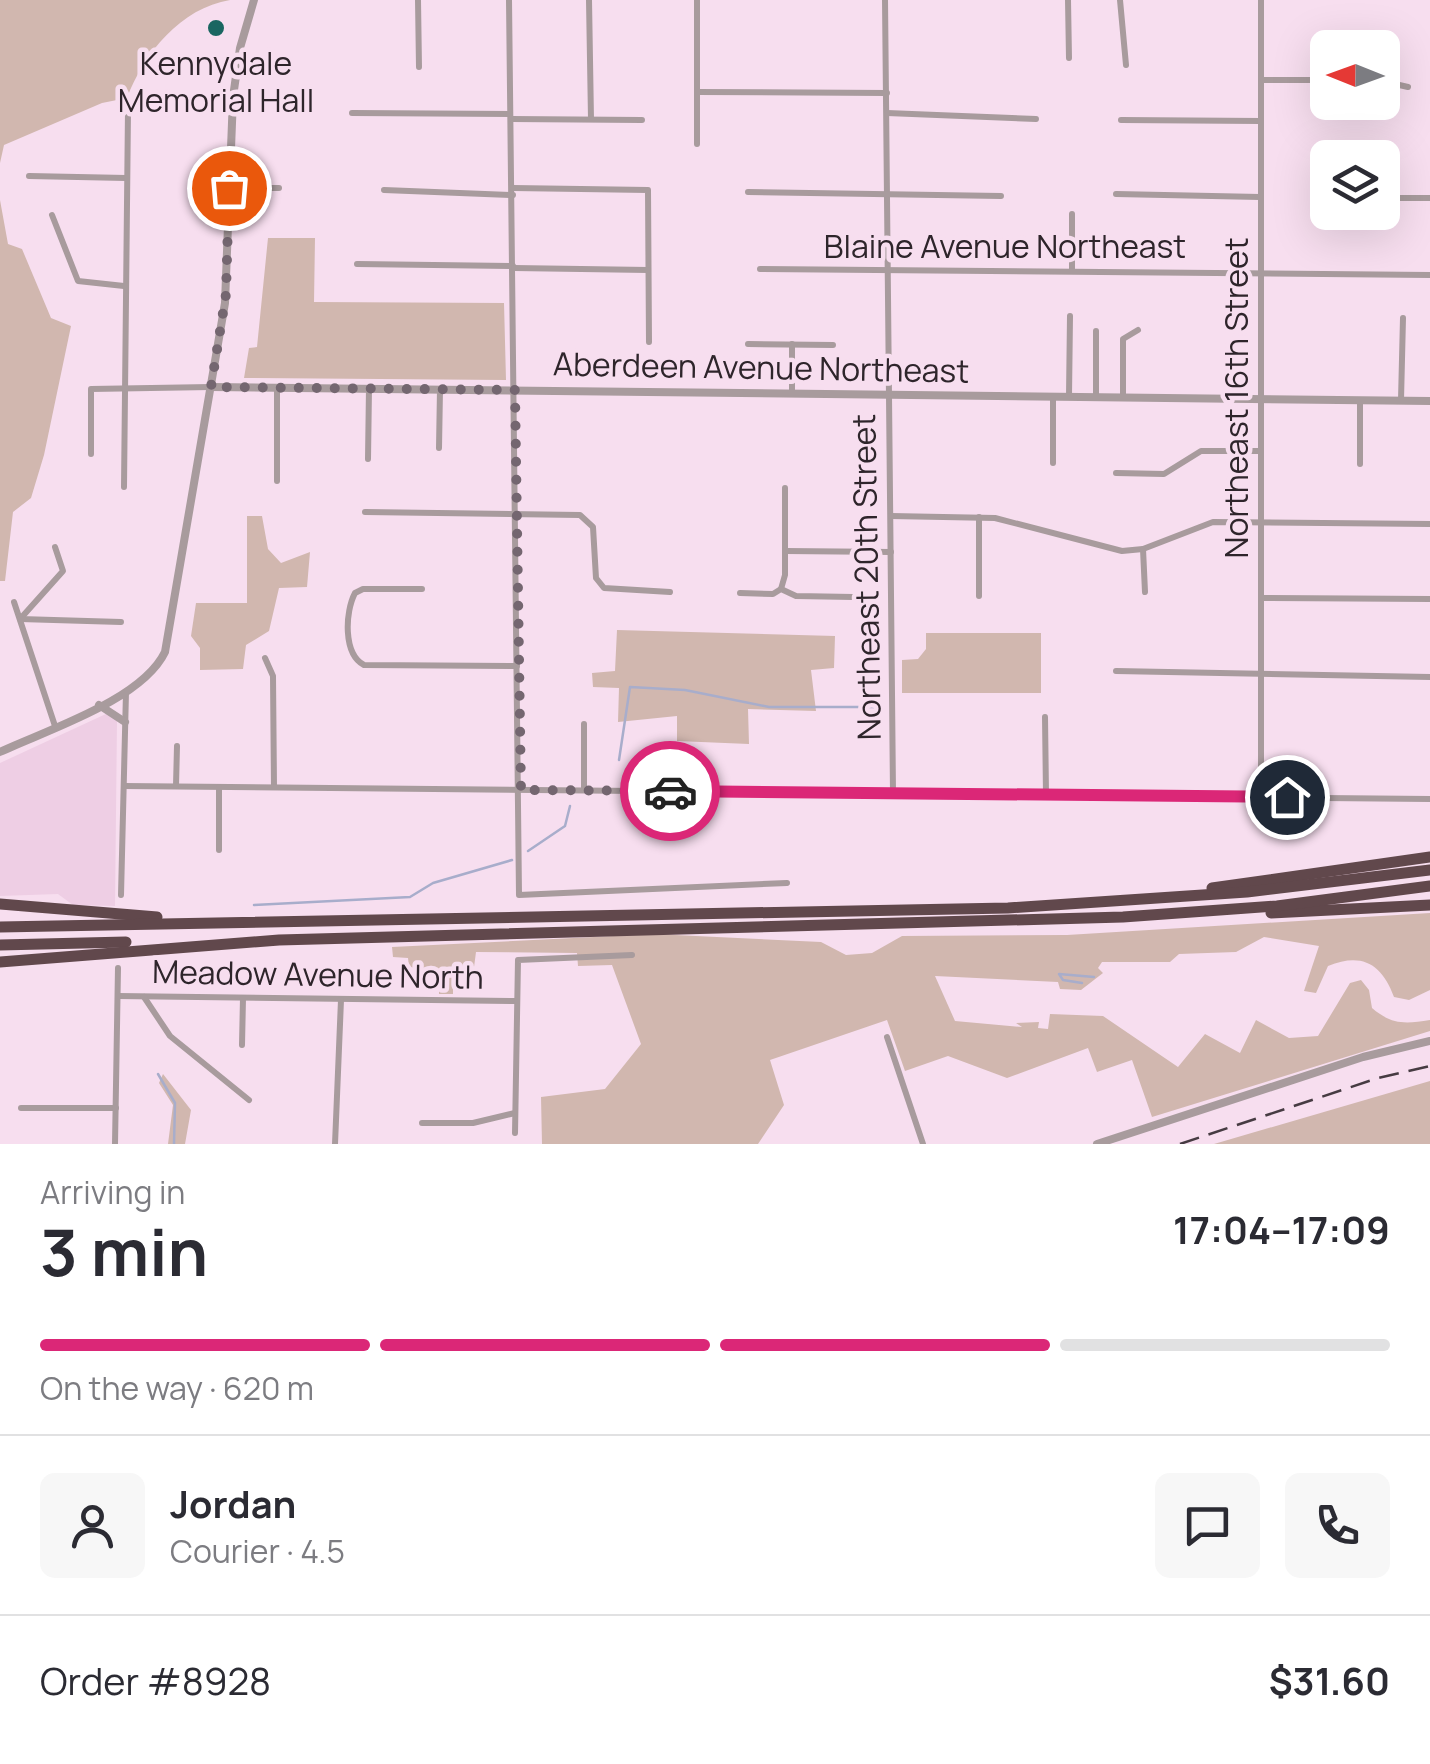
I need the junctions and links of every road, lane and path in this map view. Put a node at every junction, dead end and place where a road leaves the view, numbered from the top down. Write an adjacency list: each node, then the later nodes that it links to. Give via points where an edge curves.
1 (252, 0): 31 (street, via 234,82)
2 (418, 0): 12 (street)
3 (509, 0): 22 (street)
4 (589, 0): 23 (street)
5 (697, 0): 17 (street)
6 (885, 0): 18 (street, Northeast 20th Street)
7 (1068, 0): 10 (street)
8 (1120, 0): 11 (street)
9 (1261, 0): 13 (street, Northeast 16th Street)
10 (1068, 58)
11 (1126, 65)
12 (418, 67)
13 (1261, 80): 14 (street); 27 (street, Northeast 16th Street)
14 (1310, 80)
15 (1400, 85): 16 (street)
16 (1408, 87)
17 (697, 92): 18 (street); 28 (street)
18 (888, 94): 21 (street, Northeast 20th Street)
19 (128, 110): 30 (street)
20 (352, 112): 22 (street)
21 (888, 113): 24 (street); 36 (street, Northeast 20th Street)
22 (510, 116): 23 (street); 34 (street)
23 (591, 119): 25 (street)
24 (1036, 119)
25 (642, 120)
26 (1121, 120): 27 (street)
27 (1260, 120): 39 (street, Northeast 16th Street)
28 (697, 144)
29 (29, 176): 30 (street)
30 (126, 178): 52 (street)
31 (229, 188): 32 (street); 61 (street, via 226,294)
32 (279, 188)
33 (384, 190): 34 (street)
34 (513, 192): 45 (street); 47 (street, via 648,190)
35 (748, 192): 36 (street)
36 (887, 194): 38 (street); 48 (street, Northeast 20th Street)
37 (1116, 194): 39 (street)
38 (1000, 196)
39 (1260, 196): 50 (street, Northeast 16th Street)
40 (1400, 198): 41 (street)
41 (1430, 198)
42 (1072, 214): 49 (street)
43 (52, 216): 52 (street, via 78,281)
44 (357, 264): 45 (street)
45 (514, 267): 47 (street); 66 (street)
46 (760, 269): 48 (street, Blaine Avenue Northeast)
47 (648, 270): 57 (street)
48 (888, 271): 49 (street, Blaine Avenue Northeast); 68 (street, Northeast 20th Street)
49 (1072, 272): 50 (street, Blaine Avenue Northeast)
50 (1260, 273): 51 (street, Blaine Avenue Northeast); 73 (street, Northeast 16th Street)
51 (1430, 275)
52 (124, 286): 63 (street)
53 (1070, 316): 70 (street)
54 (1403, 318): 75 (street)
55 (1138, 330): 72 (street, via 1123,339)
56 (1096, 331): 71 (street)
57 (649, 342)
58 (748, 344): 59 (street)
59 (792, 344): 60 (street); 67 (street)
60 (833, 345)
61 (211, 387): 62 (street, Aberdeen Avenue Northeast); 63 (street, Aberdeen Avenue Northeast); 114 (street, via 170,638 160,663)
62 (278, 387): 64 (street, Aberdeen Avenue Northeast); 84 (street)
63 (124, 388): 79 (street, Aberdeen Avenue Northeast, via 92,389); 85 (street)
64 (369, 388): 65 (street, Aberdeen Avenue Northeast); 80 (street)
65 (440, 389): 66 (street, Aberdeen Avenue Northeast); 77 (street)
66 (515, 390): 67 (street, Aberdeen Avenue Northeast); 88 (street)
67 (792, 392): 68 (street, Aberdeen Avenue Northeast)
68 (889, 393): 69 (street, Aberdeen Avenue Northeast); 89 (street, Northeast 20th Street)
69 (1053, 396): 70 (street, Aberdeen Avenue Northeast); 81 (street)
70 (1070, 396): 71 (street, Aberdeen Avenue Northeast)
71 (1096, 396): 72 (street, Aberdeen Avenue Northeast)
72 (1123, 396): 73 (street, Aberdeen Avenue Northeast)
73 (1260, 397): 74 (street, Aberdeen Avenue Northeast); 78 (street, Northeast 16th Street)
74 (1360, 399): 75 (street, Aberdeen Avenue Northeast); 82 (street)
75 (1401, 400): 76 (street, Aberdeen Avenue Northeast)
76 (1430, 401)
77 (439, 448)
78 (1260, 451): 83 (street, via 1201,451 1164,474); 91 (street, Northeast 16th Street)
79 (91, 454)
80 (368, 459)
81 (1053, 462)
82 (1360, 464)
83 (1116, 473)
84 (277, 481)
85 (124, 487)
86 (785, 488): 95 (street)
87 (365, 512): 88 (street)
88 (516, 514): 99 (street, via 589,519 599,584 614,591); 110 (street)
89 (890, 516): 90 (street); 96 (street, Northeast 20th Street)
90 (978, 517): 94 (street, via 1110,549); 103 (street)
91 (1261, 523): 92 (street); 94 (street, via 1213,522); 104 (street, Northeast 16th Street)
92 (1430, 524)
93 (54, 547): 107 (street, via 63,571)
94 (1142, 549): 100 (street)
95 (786, 551): 96 (street); 98 (street)
96 (891, 552): 128 (street, Northeast 20th Street)
97 (422, 589): 110 (street, via 354,593 349,648 355,660)
98 (781, 589): 101 (street); 102 (street, via 796,596)
99 (670, 592)
100 (1144, 592)
101 (740, 593)
102 (854, 596)
103 (979, 596)
104 (1261, 598): 105 (street); 112 (street, Northeast 16th Street)
105 (1430, 599)
106 (14, 602): 107 (street)
107 (20, 619): 108 (street); 119 (street)
108 (121, 622)
109 (265, 658): 125 (street, via 273,676)
110 (518, 666): 126 (street)
111 (1116, 671): 112 (street)
112 (1260, 676): 113 (street); 130 (street, Northeast 16th Street)
113 (1430, 677)
114 (126, 692): 115 (street); 117 (street)
115 (99, 705): 117 (street); 119 (street)
116 (1045, 717): 129 (street)
117 (125, 722): 122 (street)
118 (584, 724): 127 (street)
119 (56, 726): 121 (street)
120 (177, 746): 123 (street)
121 (0, 752)
122 (124, 786): 123 (street); 137 (street)
123 (176, 786): 124 (street)
124 (219, 787): 125 (street); 132 (street)
125 (274, 788): 126 (street)
126 (521, 790): 127 (street); 135 (street, via 519,895)
127 (584, 790): 128 (street)
128 (893, 793): 129 (street)
129 (1046, 794): 130 (street)
130 (1261, 797): 131 (street)
131 (1430, 799)
132 (219, 850)
133 (1430, 856): 138 (highway)
134 (1430, 870): 138 (highway)
135 (787, 883)
136 (1430, 886): 141 (highway)
137 (121, 895)
138 (1094, 903): 142 (highway)
139 (0, 904): 142 (highway)
140 (1430, 906): 141 (highway)
141 (1167, 914): 144 (highway)
142 (326, 923): 143 (highway)
143 (0, 927)
144 (280, 940): 145 (highway); 147 (highway)
145 (0, 945)
146 (632, 955): 153 (street, Meadow Avenue North, via 518,960)
147 (0, 962)
148 (118, 968): 149 (street)
149 (118, 996): 150 (street, Meadow Avenue North); 159 (street)
150 (144, 997): 151 (street, Meadow Avenue North); 157 (street, via 170,1036)
151 (243, 998): 152 (street, Meadow Avenue North); 156 (street)
152 (341, 1000): 153 (street, Meadow Avenue North); 164 (street)
153 (517, 1001): 160 (street)
154 (886, 1037): 165 (street)
155 (1430, 1041): 166 (street)
156 (242, 1046)
157 (248, 1100)
158 (21, 1108): 159 (street)
159 (116, 1108): 163 (street)
160 (515, 1113): 161 (street, via 473,1123); 162 (street)
161 (422, 1123)
162 (515, 1132)
163 (115, 1144)
164 (335, 1144)
165 (922, 1144)
166 (1097, 1144)

